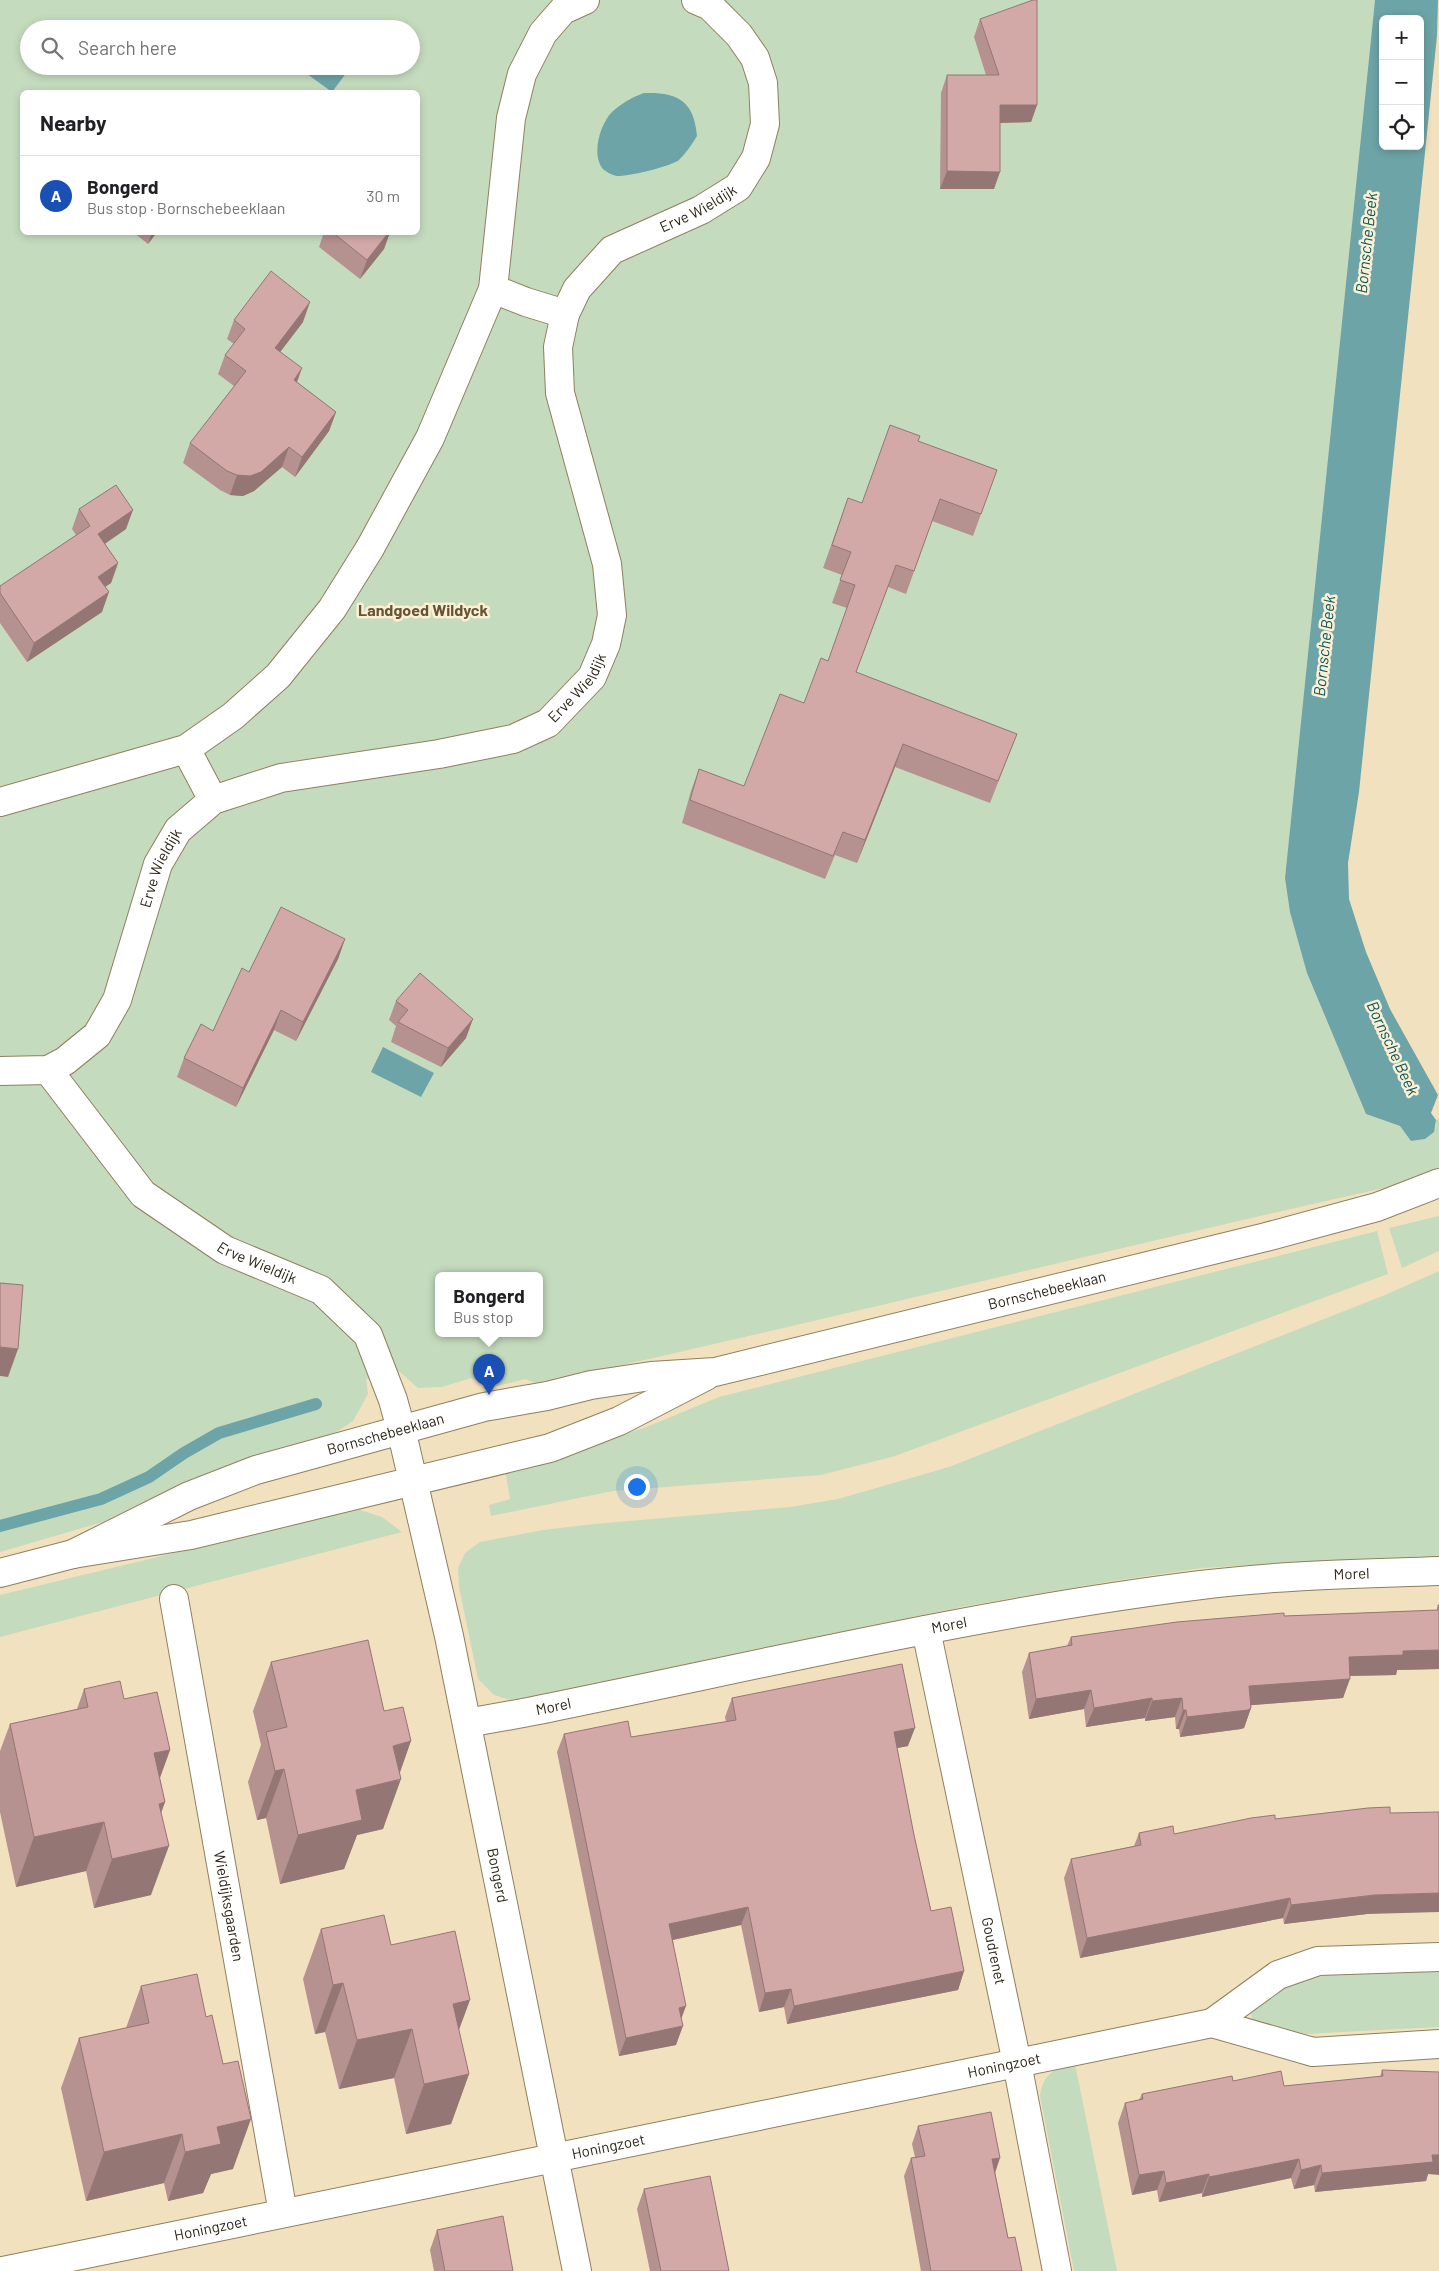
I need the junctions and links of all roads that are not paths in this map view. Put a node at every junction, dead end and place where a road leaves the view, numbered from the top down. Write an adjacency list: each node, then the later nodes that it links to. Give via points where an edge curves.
1 (585, 0): 3 (street, via 563,10 542,33 522,74 511,118)
2 (696, 0): 4 (street, Erve Wieldijk, via 710,6 739,35 755,58 763,83 765,124 756,158 738,187 708,206 612,250 577,289)
3 (493, 289): 4 (street); 5 (street, via 430,438 370,548 332,609 278,676 233,716)
4 (565, 314): 6 (street, Erve Wieldijk, via 558,347 560,393 607,564 612,615 606,644 592,677 548,724 513,740 281,778)
5 (186, 749): 6 (street); 7 (street)
6 (213, 800): 8 (street, Erve Wieldijk, via 178,830 158,864 117,1000 97,1035 65,1061)
7 (0, 802)
8 (48, 1070): 9 (street, Erve Wieldijk); 14 (street, Erve Wieldijk, via 142,1194 225,1250 321,1290 368,1335)
9 (0, 1071)
10 (1439, 1182): 12 (street, Bornschebeeklaan)
11 (1439, 1200): 12 (street, Bornschebeeklaan)
12 (1377, 1207): 13 (street, Bornschebeeklaan)
13 (714, 1372): 14 (street, Bornschebeeklaan, via 651,1376 591,1385 484,1407); 15 (street, Bornschebeeklaan, via 619,1421 550,1448)
14 (401, 1429): 15 (street, Erve Wieldijk); 16 (street, Bornschebeeklaan, via 256,1470 189,1496)
15 (414, 1482): 16 (street, Bornschebeeklaan, via 191,1536); 21 (street, Bongerd)
16 (73, 1554): 18 (street, Bornschebeeklaan)
17 (1439, 1571): 20 (street, Morel, via 1326,1575 1204,1585 1082,1602)
18 (0, 1573)
19 (174, 1599): 27 (street, Wieldijksgaarden)
20 (926, 1630): 21 (street, Morel); 25 (street, Goudrenet)
21 (467, 1723): 26 (street, Bongerd)
22 (1439, 1956): 23 (street, Honingzoet, via 1318,1962 1278,1975)
23 (1212, 2024): 24 (street, Honingzoet, via 1313,2052); 25 (street, Honingzoet)
24 (1439, 2044)
25 (1017, 2063): 26 (street, Honingzoet); 30 (street, Goudrenet)
26 (554, 2158): 27 (street, Honingzoet); 29 (street, Bongerd)
27 (283, 2213): 28 (street, Honingzoet)
28 (3, 2271)
29 (577, 2271)
30 (1057, 2271)

